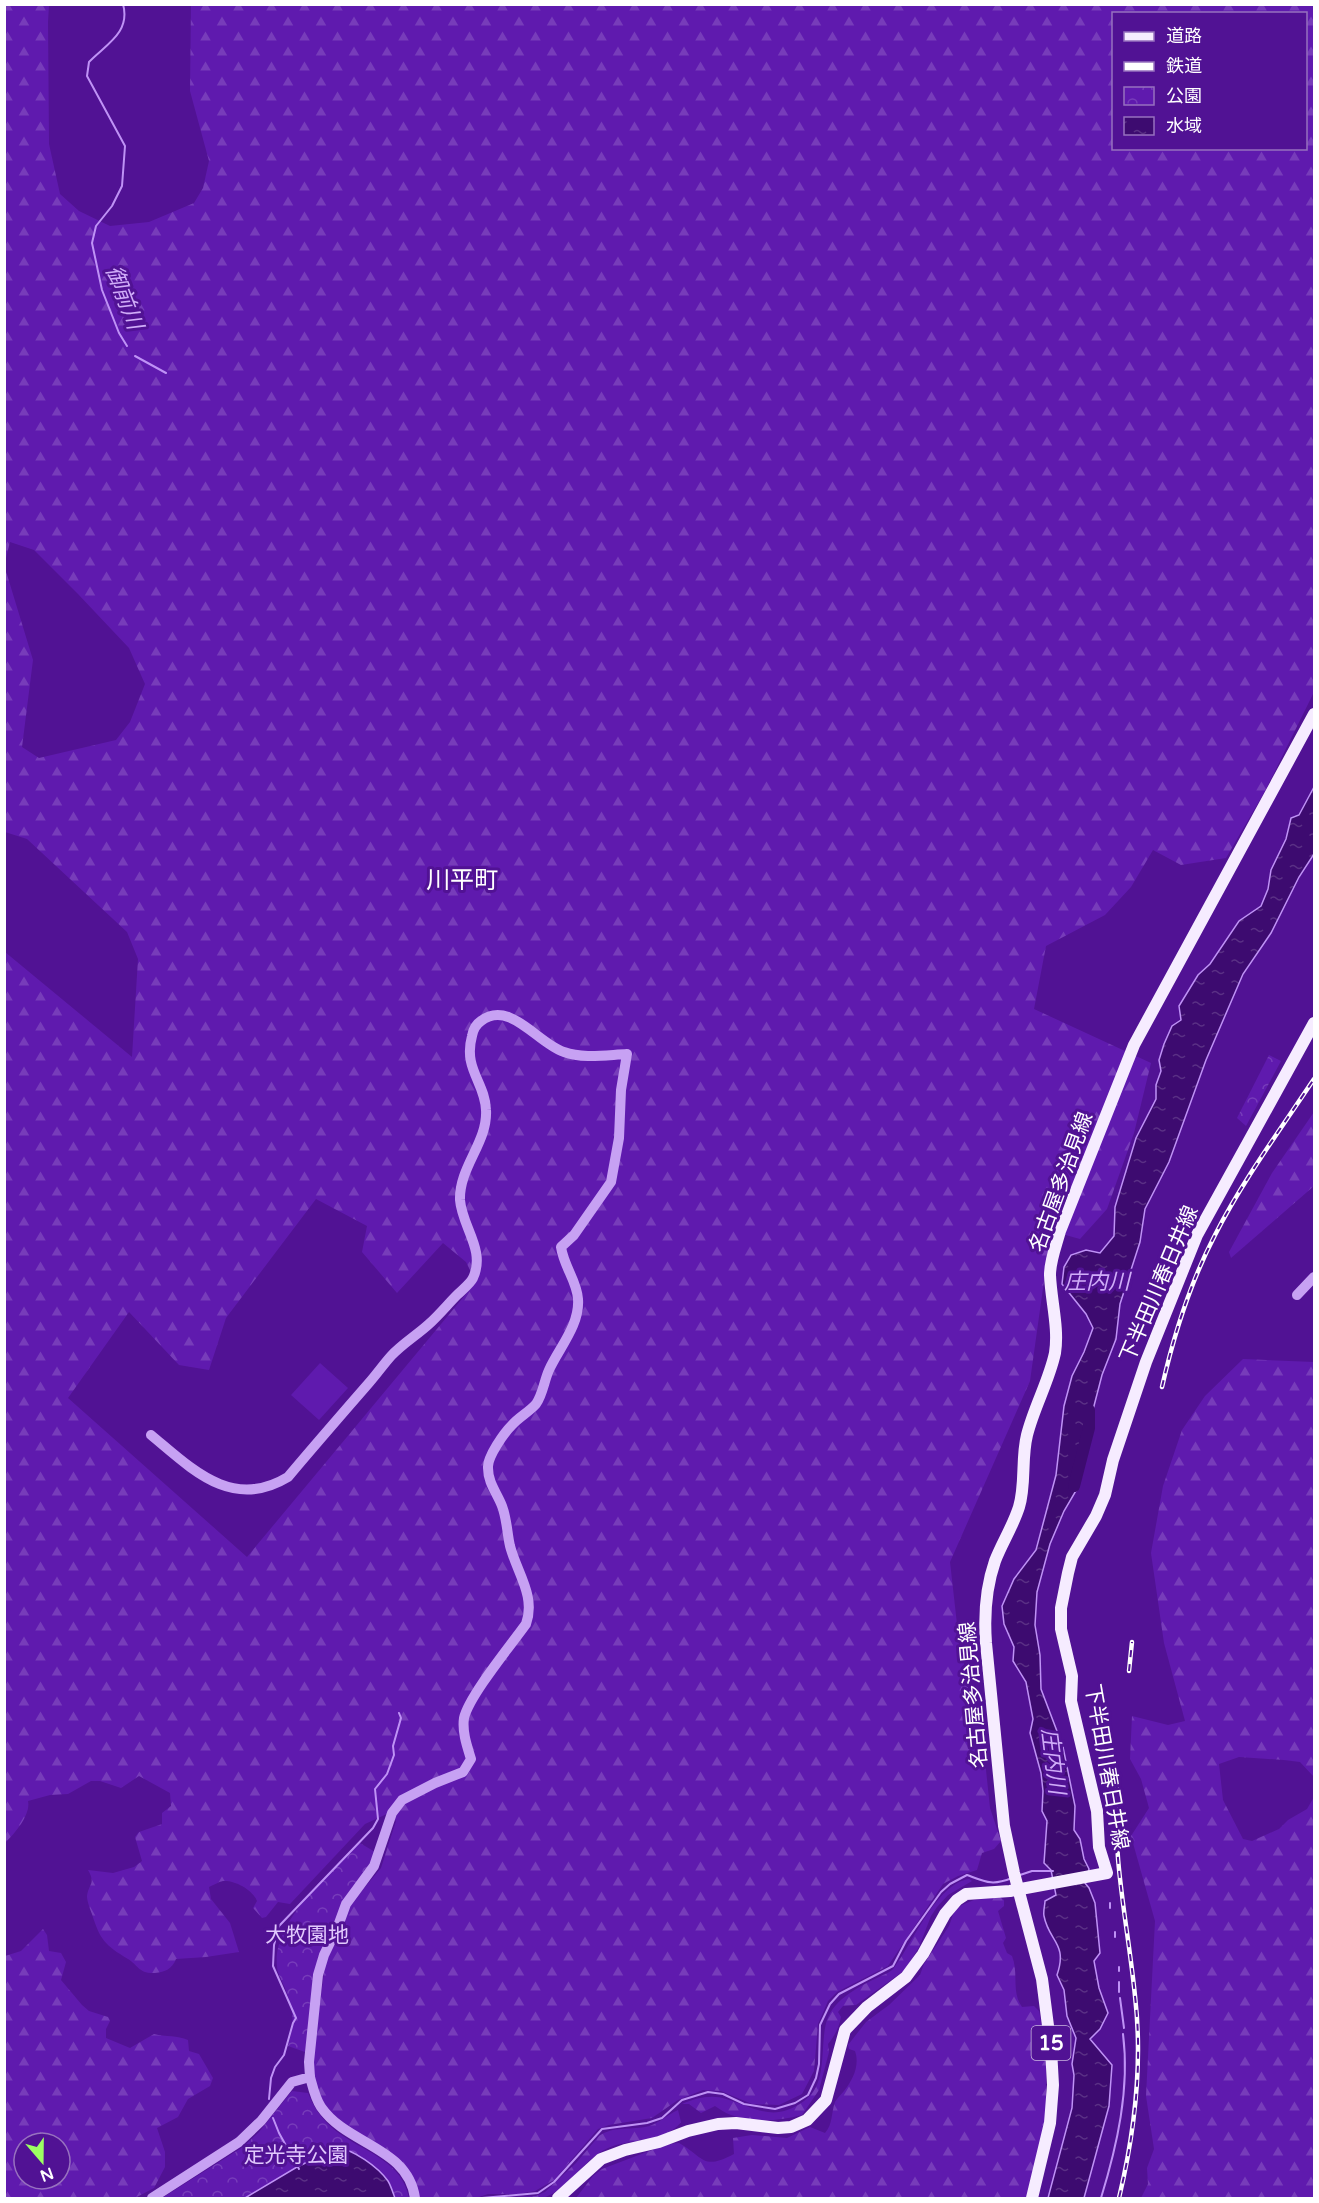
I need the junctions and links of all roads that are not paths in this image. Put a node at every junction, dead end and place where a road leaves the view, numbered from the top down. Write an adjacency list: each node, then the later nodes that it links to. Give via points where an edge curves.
1 (1314, 714): 6 (main road, 名古屋多治見線 / 15, via 1134,1045 1053,1256 1050,1273 1055,1350 1027,1433 1022,1493 994,1563 985,1612 1004,1826)
2 (1314, 1023): 6 (main road, 下半田川春日井線, via 1197,1235 1146,1362 1105,1495 1072,1557 1068,1573 1060,1608 1061,1629 1072,1676 1071,1701 1107,1873)
3 (1314, 1277): 4 (street)
4 (1297, 1295)
5 (151, 1435): 7 (street, via 205,1479 224,1486 244,1490 268,1487 288,1477 391,1356 431,1323 473,1279 476,1249 460,1201 466,1171 487,1124 486,1106 470,1063 469,1046 475,1027 482,1020 503,1015 564,1052 586,1056 627,1054 611,1182 561,1247 578,1299 574,1322 540,1398 512,1425 488,1464 492,1490 504,1513 530,1613 465,1716 471,1760 463,1772 402,1800 392,1813 374,1866 346,1904 318,1975)
6 (1019, 1883): 10 (main road, 下半田川春日井線, via 966,1894 951,1905 906,1977 845,2030 826,2100 807,2120 778,2128 736,2122 718,2124 625,2150 601,2159); 11 (main road, 名古屋多治見線 / 15, via 1045,1995 1053,2085 1050,2123)
7 (310, 2077): 8 (street, via 292,2082 239,2142); 9 (street, via 316,2099 329,2116 401,2167)
8 (152, 2199)
9 (415, 2199)
10 (558, 2199)
11 (1032, 2199)

